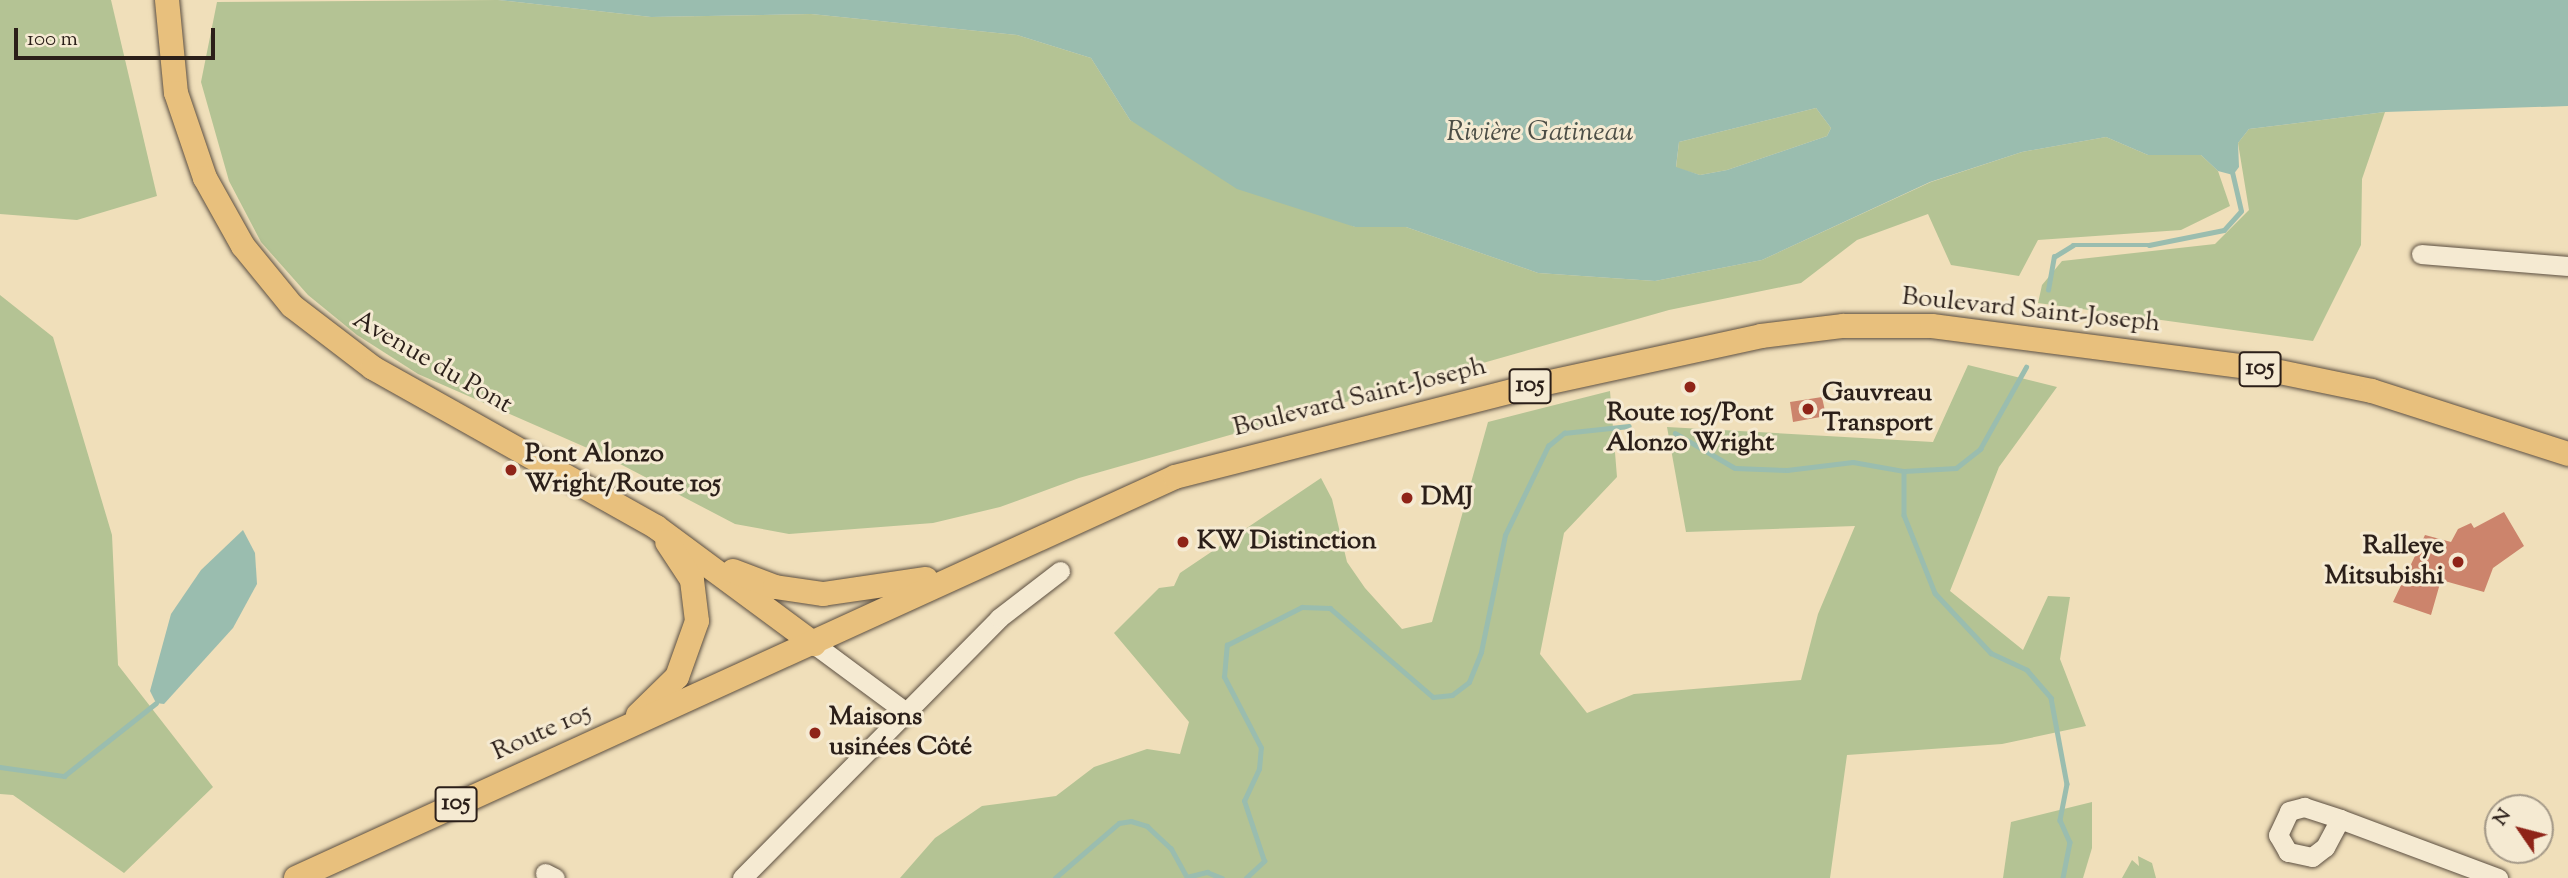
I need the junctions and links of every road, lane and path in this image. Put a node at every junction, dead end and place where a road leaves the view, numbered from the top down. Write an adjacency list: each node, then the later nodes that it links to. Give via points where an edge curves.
1 (167, 8): 6 (main road, Avenue du Pont, via 181,116 205,178 243,246 292,306 373,368)
2 (2421, 254): 3 (street)
3 (2568, 266)
4 (2568, 454): 5 (main road, Boulevard Saint-Joseph / 105, via 2316,378 1992,331 1843,326 1720,344 1269,451 1175,477)
5 (1082, 516): 6 (main road, via 932,577 823,594 750,579); 8 (main road, Boulevard Saint-Joseph / 105)
6 (656, 527): 8 (main road, Avenue du Pont); 10 (main road, via 692,580 697,611 693,643 677,677)
7 (1060, 571): 9 (street, via 1031,588)
8 (814, 644): 9 (street); 10 (main road, Route 105 / 105)
9 (906, 712): 13 (street)
10 (618, 732): 12 (main road, Route 105 / 105)
11 (2340, 819): 14 (street)
12 (296, 878)
13 (742, 878)
14 (2498, 878)

